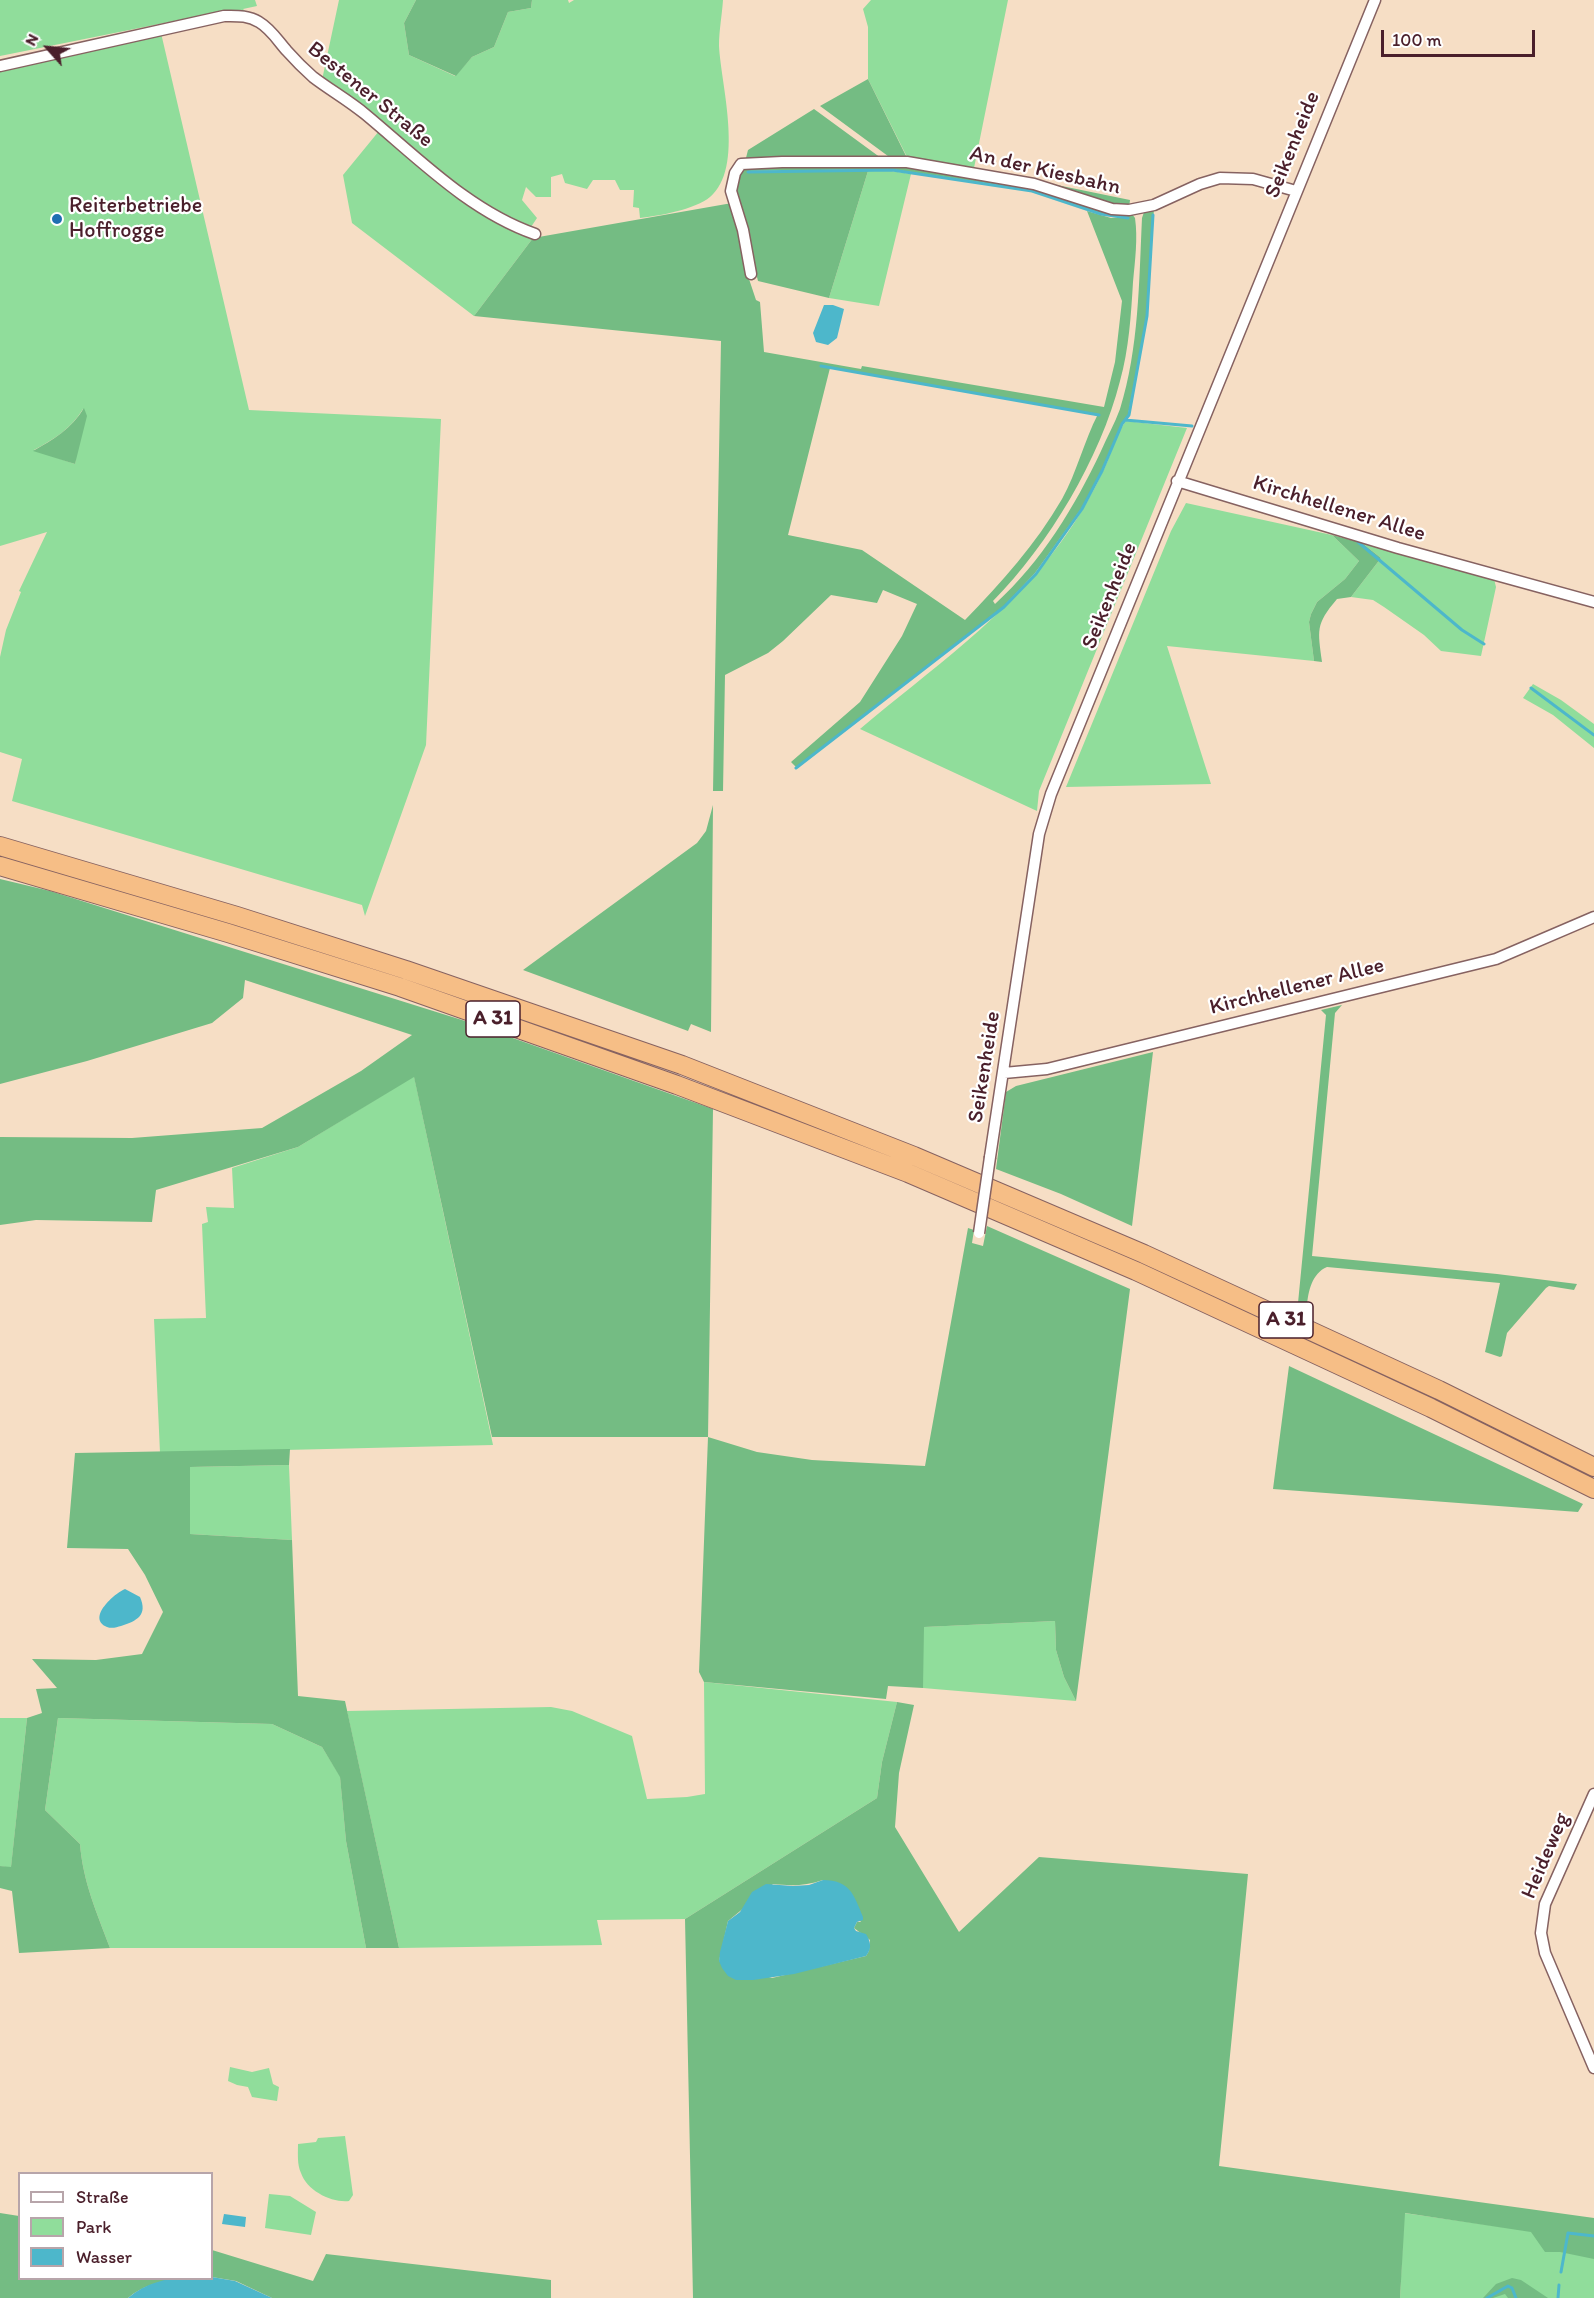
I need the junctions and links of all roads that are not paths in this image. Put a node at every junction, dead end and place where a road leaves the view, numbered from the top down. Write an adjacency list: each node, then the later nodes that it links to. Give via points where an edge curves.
1 (1375, 0): 3 (street, Seikenheide)
2 (0, 66): 4 (street, Bestener Straße, via 224,16 244,16 272,32 313,77 365,114 422,163 489,212)
3 (1296, 191): 5 (street, An der Kiesbahn, via 1253,179 1220,178 1154,205 1129,210 1112,209 1034,184 907,162 741,164 731,191); 6 (street, Seikenheide)
4 (535, 234)
5 (751, 274)
6 (1178, 481): 7 (street, Kirchhellener Allee); 11 (street, Seikenheide, via 1043,818)
7 (1594, 602)
8 (0, 846): 13 (highway, A 31, via 384,963 704,1074 914,1156 1144,1254 1439,1390)
9 (0, 866): 14 (highway, A 31, via 400,987 677,1084 897,1169 1146,1276 1431,1408)
10 (1594, 917): 11 (street, Kirchhellener Allee, via 1496,959 1047,1070)
11 (1004, 1073): 12 (street, Seikenheide, bridge)
12 (979, 1233)
13 (1594, 1467)
14 (1594, 1489)
15 (1594, 1794): 16 (street, Heideweg, via 1545,1904 1541,1933 1547,1960)
16 (1594, 2068)

